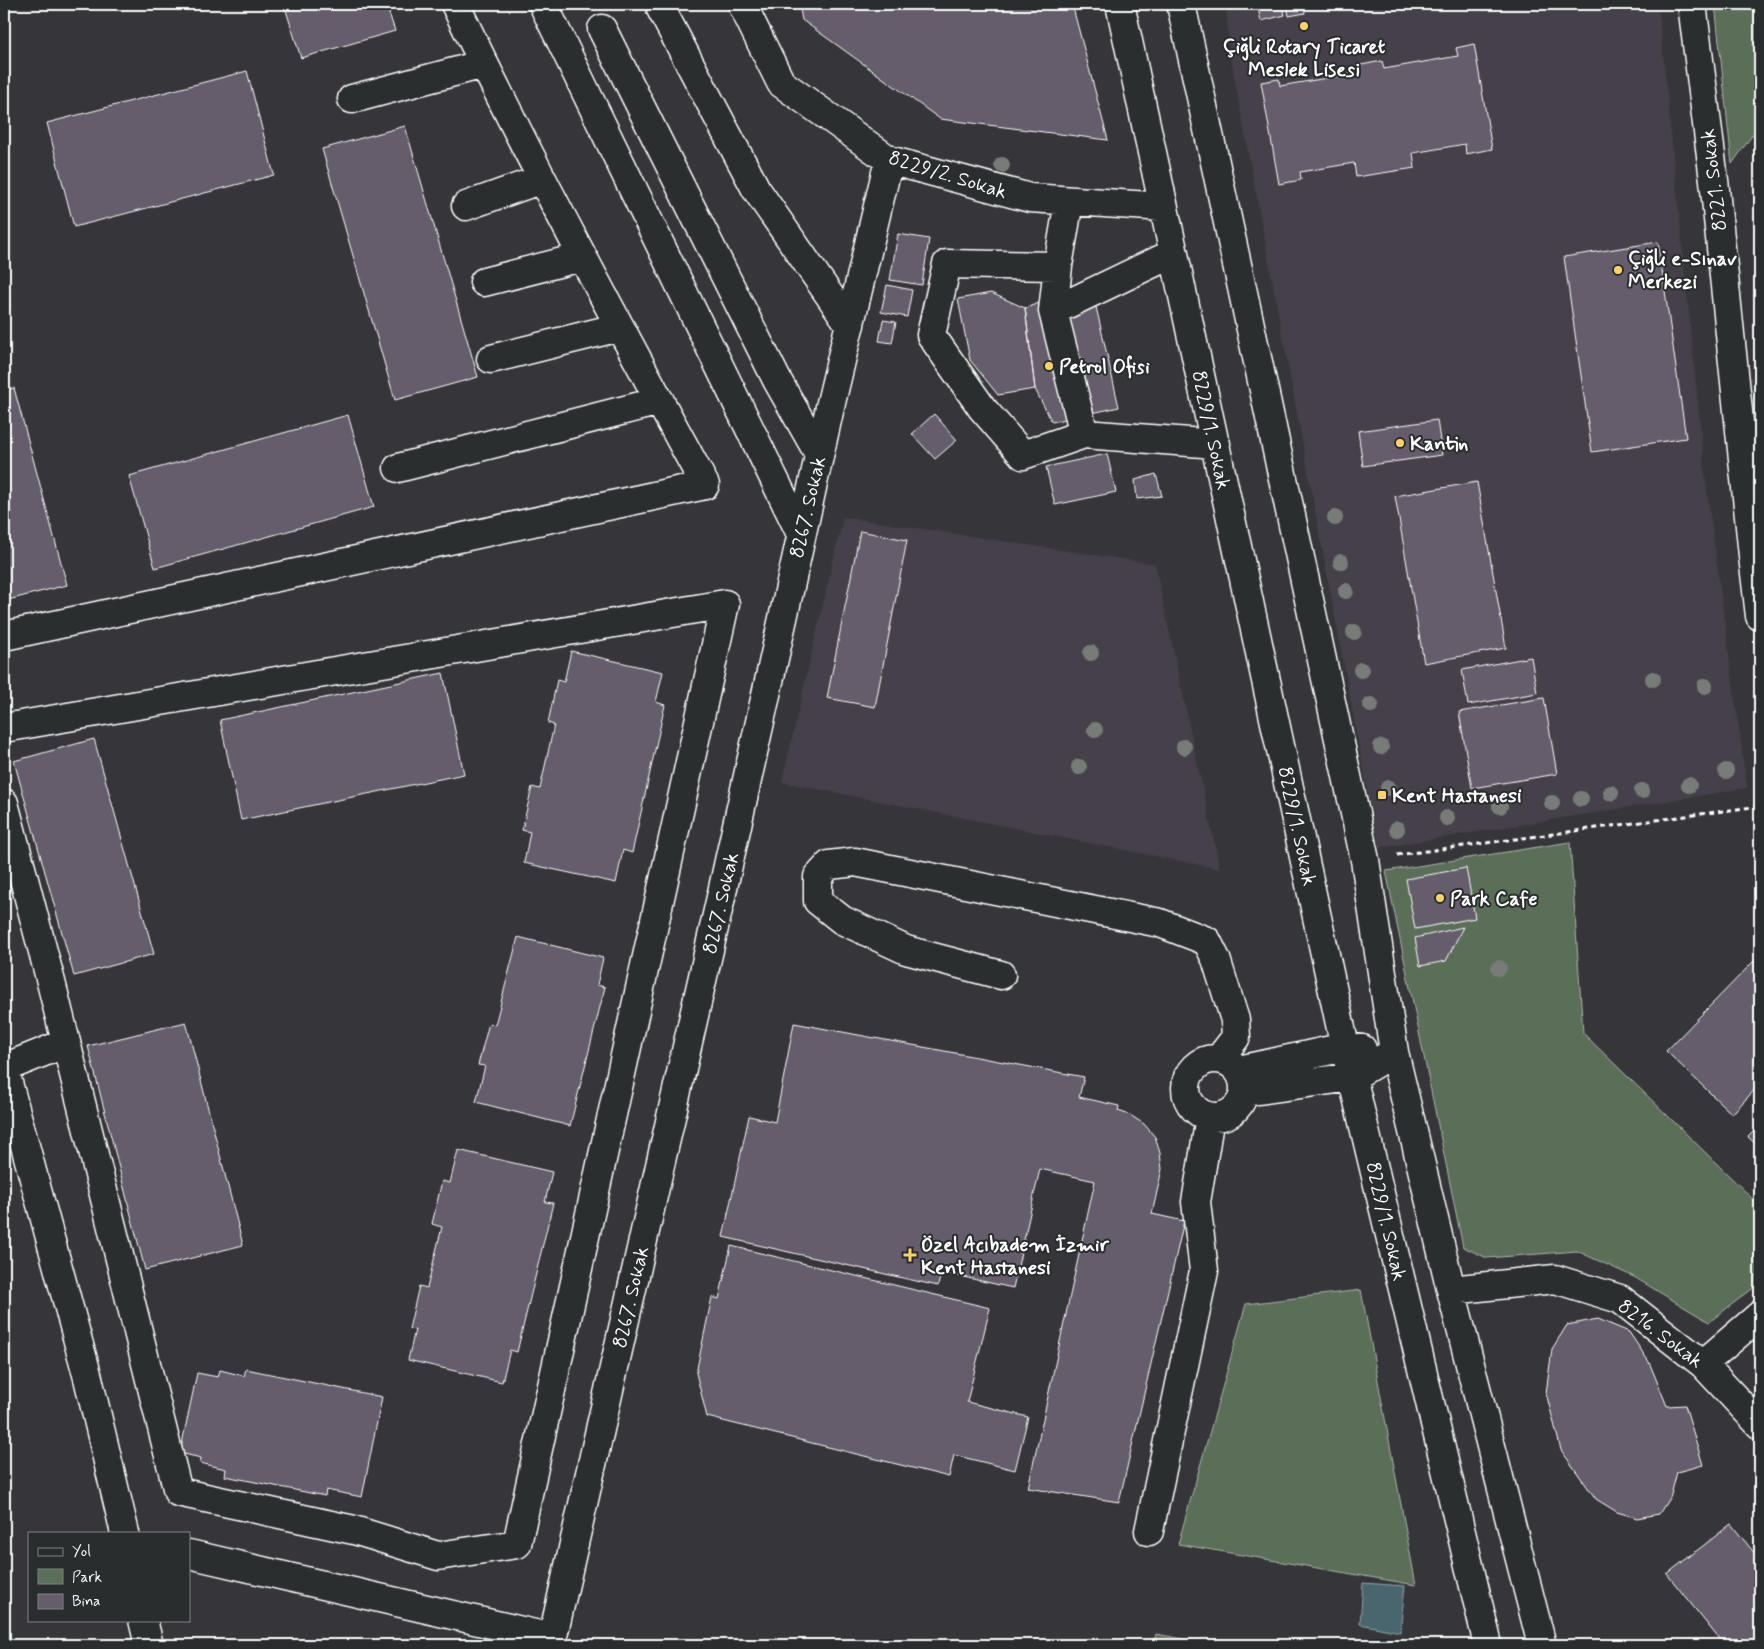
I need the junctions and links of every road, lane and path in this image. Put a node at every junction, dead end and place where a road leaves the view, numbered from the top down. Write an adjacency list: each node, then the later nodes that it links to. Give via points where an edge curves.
1 (455, 4): 9 (street)
2 (543, 4): 29 (street)
3 (661, 4): 21 (street, via 756,189)
4 (742, 4): 11 (street, 8229/2. Sokak, via 781,83)
5 (1120, 4): 15 (street, 8229/1. Sokak)
6 (1181, 4): 36 (street)
7 (1692, 4): 30 (street, 8221. Sokak)
8 (602, 29): 27 (street, via 777,380)
9 (484, 64): 10 (street); 12 (street)
10 (352, 99)
11 (889, 160): 13 (street, 8229/2. Sokak, via 1030,198); 21 (street, 8267. Sokak)
12 (542, 179): 14 (street); 17 (street)
13 (1069, 201): 15 (street, 8229/2. Sokak); 18 (street)
14 (466, 206)
15 (1164, 207): 16 (street, 8229/1. Sokak)
16 (1174, 253): 20 (street); 26 (street, 8229/1. Sokak)
17 (582, 257): 19 (street); 22 (street)
18 (1058, 266): 20 (street); 25 (street, via 947,264 931,335 982,408 1023,455)
19 (484, 282)
20 (1054, 311): 25 (street)
21 (850, 325): 27 (street, 8267. Sokak)
22 (620, 327): 23 (street); 24 (street)
23 (491, 359)
24 (660, 401): 28 (street); 32 (street, via 705,485)
25 (1084, 434): 26 (street)
26 (1216, 444): 39 (street, 8229/1. Sokak)
27 (819, 454): 29 (street, 8267. Sokak)
28 (398, 468)
29 (801, 534): 53 (street, 8267. Sokak)
30 (1757, 562): 31 (street, 8221. Sokak)
31 (1760, 616)
32 (4, 636)
33 (4, 728): 38 (street, via 725,604 517,1544 438,1556 354,1530 178,1492)
34 (4, 803): 38 (street)
35 (1760, 806): 36 (path)
36 (1365, 860): 40 (street)
37 (1001, 975): 42 (street, via 906,950 842,920 818,901 818,877 828,865 855,862 1160,922 1207,941 1235,1020)
38 (66, 1043): 41 (street)
39 (1345, 1047): 40 (street); 42 (street); 43 (street, 8229/1. Sokak)
40 (1394, 1052): 43 (street); 45 (street)
41 (4, 1068): 49 (street, via 88,1378)
42 (1234, 1074): 43 (street); 44 (street, via 1240,1103 1232,1112); 44 (street, via 1208,1059 1189,1072 1185,1083 1191,1105)
43 (1352, 1077): 55 (street, 8229/1. Sokak)
44 (1210, 1117): 50 (street, via 1196,1202 1204,1271)
45 (1451, 1290): 47 (street, 8216. Sokak, via 1555,1279 1620,1299); 56 (street)
46 (1760, 1315): 47 (street)
47 (1703, 1364): 48 (street, 8216. Sokak)
48 (1760, 1425)
49 (124, 1532)
50 (1149, 1532)
51 (190, 1554): 53 (street)
52 (144, 1622): 54 (street)
53 (551, 1642)
54 (149, 1645)
55 (1488, 1645)
56 (1542, 1645)

